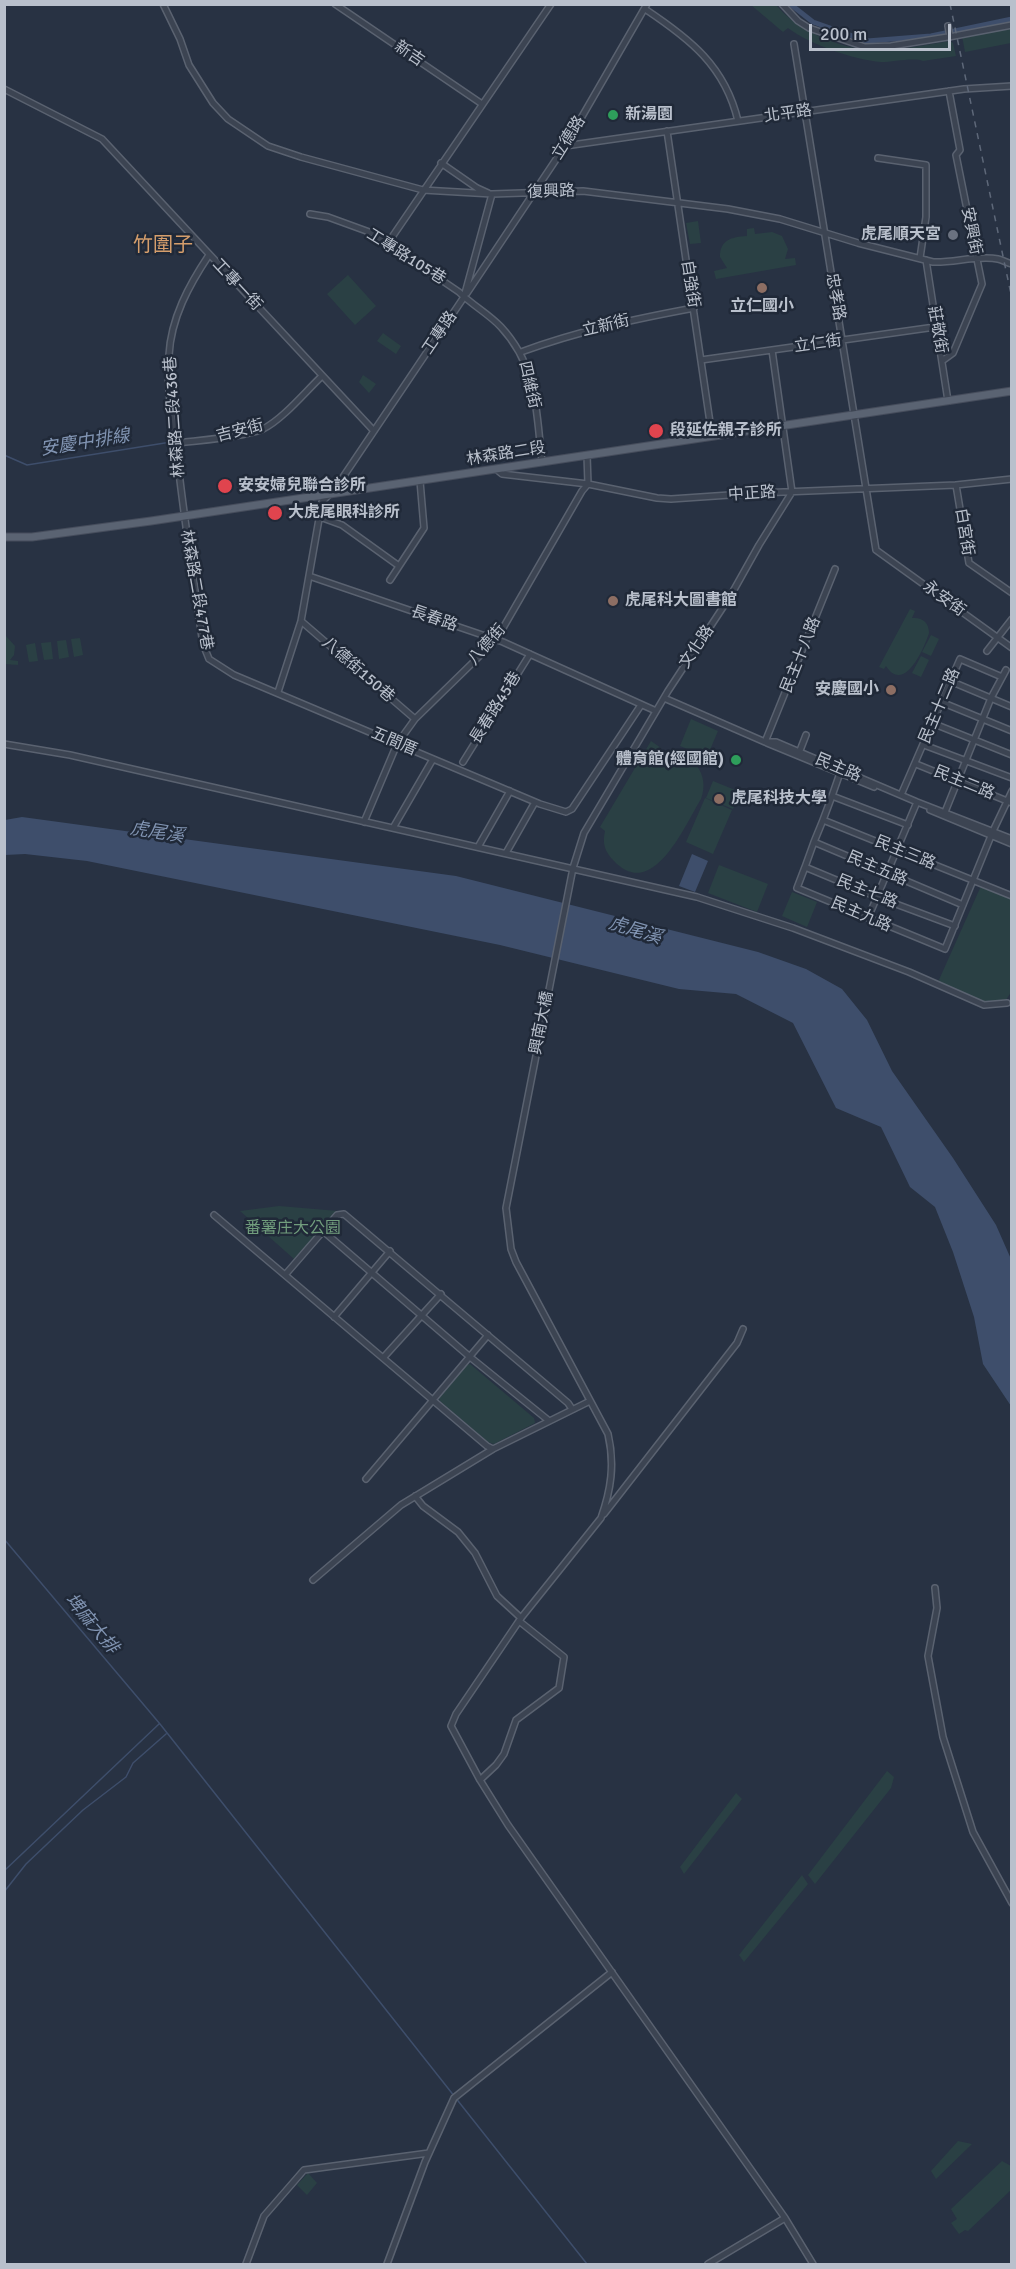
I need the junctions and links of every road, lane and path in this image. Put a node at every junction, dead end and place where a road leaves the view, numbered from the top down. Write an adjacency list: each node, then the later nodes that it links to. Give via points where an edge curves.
1 (163, 4): 20 (street, 復興路, via 199,84 228,118 247,133 301,158)
2 (336, 4): 13 (street, 新吉)
3 (551, 4): 13 (street)
4 (782, 4): 8 (street, via 809,28 865,47)
5 (646, 7): 15 (street, via 693,43 710,62 730,94); 17 (street, 立德路)
6 (1011, 25): 8 (street)
7 (948, 26): 8 (street)
8 (950, 37)
9 (794, 44): 14 (street, 忠孝路)
10 (1011, 86): 12 (street, 北平路)
11 (4, 89): 27 (street, 工專一街, via 102,139)
12 (949, 91): 14 (street, 北平路); 29 (street, 安興街, via 960,150 956,155)
13 (482, 104): 19 (street)
14 (805, 112): 15 (street, 北平路); 25 (street, 忠孝路)
15 (738, 121): 16 (street, 北平路)
16 (667, 131): 17 (street, 北平路); 23 (street, 自強街)
17 (565, 146): 21 (street, 立德路)
18 (878, 158): 28 (street, 莊敬街, via 926,165)
19 (441, 163): 20 (street); 22 (street)
20 (423, 190): 22 (street, 復興路); 26 (street)
21 (534, 193): 22 (street, 復興路); 23 (street, 復興路, via 583,191); 31 (street, 立德路)
22 (492, 194): 31 (street, 工專路)
23 (678, 202): 25 (street, 復興路, via 780,219); 32 (street, 自強街)
24 (310, 214): 26 (street, 工專路105巷, via 372,233)
25 (824, 233): 28 (street, 復興路); 34 (street, 忠孝路)
26 (388, 243): 31 (street, 工專路105巷)
27 (209, 255): 39 (street, 工專一街); 46 (street, 林森路二段436巷, via 190,285 174,326 169,378)
28 (923, 259): 29 (street, 復興路, via 945,263); 33 (street, 莊敬街)
29 (976, 260): 30 (street, 復興路, via 1000,259); 38 (street, 安興街, via 982,284 953,353)
30 (1011, 264)
31 (464, 297): 36 (street, 四維街, via 500,326); 44 (street, 工專路)
32 (694, 308): 36 (street, 立新街, via 610,324); 37 (street, 自強街)
33 (935, 327): 34 (street, 立仁街); 38 (street, 莊敬街)
34 (843, 340): 35 (street, 立仁街); 42 (street, 忠孝路)
35 (772, 350): 37 (street, 立仁街); 43 (street)
36 (521, 352): 48 (street, 四維街, via 534,391)
37 (700, 360): 45 (street, 自強街)
38 (942, 361): 41 (street, 莊敬街)
39 (322, 376): 44 (street, 工專一街); 46 (street, 吉安街, via 262,429)
40 (1011, 392): 41 (main road, 林森路二段)
41 (948, 401): 42 (main road, 林森路二段)
42 (855, 415): 43 (main road, 林森路二段); 54 (street, 忠孝路)
43 (783, 426): 45 (main road, 林森路二段); 55 (street)
44 (374, 431): 56 (street, 工專路)
45 (711, 436): 47 (main road, 林森路二段)
46 (175, 443): 57 (street, 林森路二段436巷)
47 (587, 455): 48 (main road, 林森路二段); 52 (street)
48 (542, 462): 49 (main road, 林森路二段)
49 (496, 469): 51 (main road, 林森路二段); 52 (street, 中正路, via 502,474)
50 (1011, 479): 53 (street, 中正路)
51 (420, 481): 56 (main road, 林森路二段); 61 (street, via 424,528)
52 (588, 484): 55 (street, 中正路, via 671,499); 68 (street, 八德街)
53 (956, 485): 54 (street, 中正路); 65 (street, 白宮街, via 969,563)
54 (865, 488): 55 (street, 中正路); 60 (street, 忠孝路)
55 (792, 492): 77 (street, 文化路)
56 (331, 494): 57 (main road, 林森路二段); 58 (street, 工專路, via 322,502)
57 (184, 515): 59 (main road, 林森路二段, via 32,537); 76 (street, 林森路二段477巷, via 205,653 219,667)
58 (320, 517): 61 (street, via 342,525); 63 (street, 工專路)
59 (4, 537)
60 (876, 550): 69 (street, 永安街)
61 (399, 566): 64 (street)
62 (836, 569): 89 (street, 民主十八路)
63 (309, 576): 67 (street, 工專路); 68 (street, 長春路)
64 (390, 580)
65 (1011, 593)
66 (1011, 619): 69 (street)
67 (301, 621): 76 (street, 工專路); 83 (street, 八德街150巷)
68 (496, 639): 72 (street, 長春路); 83 (street, 八德街)
69 (998, 639): 70 (street, 永安街); 71 (street)
70 (1011, 648)
71 (987, 651)
72 (530, 654): 80 (street, 長春路); 97 (street, 長春路45巷)
73 (1006, 670): 74 (street)
74 (1002, 677): 75 (street, 民主十二路, via 960,659); 78 (street)
75 (950, 681): 78 (street); 79 (street, 民主十二路)
76 (278, 692): 91 (street, 五間厝)
77 (664, 698): 82 (street, 文化路); 89 (street, 民主路)
78 (992, 699): 81 (street); 84 (street)
79 (941, 702): 84 (street); 85 (street, 民主十二路)
80 (641, 705): 82 (street, 長春路); 106 (street, via 572,809 566,812)
81 (1011, 707)
82 (656, 711): 122 (street, 文化路, via 584,833)
83 (415, 719): 91 (street, 八德街)
84 (984, 720): 86 (street); 88 (street)
85 (932, 723): 88 (street); 92 (street, 民主十二路)
86 (1011, 730)
87 (806, 735): 93 (street)
88 (975, 740): 94 (street); 96 (street)
89 (765, 742): 93 (street, 民主路, via 776,742)
90 (4, 744): 111 (street, via 70,755)
91 (397, 744): 95 (street, 五間厝); 111 (street, 八德街)
92 (924, 745): 96 (street); 98 (street, 民主十二路)
93 (799, 754): 99 (street, 民主路)
94 (1011, 755)
95 (433, 759): 102 (street, 五間厝); 113 (street)
96 (967, 760): 100 (street); 101 (street)
97 (463, 762)
98 (916, 764): 101 (street, 民主二路); 105 (street, 民主十二路)
99 (841, 771): 104 (street); 105 (street, 民主路); 108 (street)
100 (1011, 778)
101 (959, 780): 107 (street, 民主二路); 109 (street)
102 (510, 791): 106 (street); 118 (street)
103 (1011, 791): 107 (street)
104 (832, 795): 110 (street); 112 (street)
105 (901, 795): 108 (street, 民主路)
106 (535, 802): 120 (street)
107 (1009, 802): 114 (street)
108 (917, 803): 109 (street, 民主路); 112 (street); 114 (street)
109 (945, 812): 114 (street, 民主路)
110 (824, 820): 116 (street); 119 (street, 民主三路)
111 (364, 822): 113 (street)
112 (908, 825): 119 (street)
113 (393, 828): 118 (street)
114 (992, 833): 115 (street, 民主路); 117 (street); 124 (street)
115 (1011, 839)
116 (814, 842): 121 (street); 123 (street, 民主五路)
117 (1011, 844)
118 (478, 847): 120 (street)
119 (898, 850): 123 (street); 124 (street, 民主三路)
120 (506, 853): 122 (street)
121 (805, 867): 126 (street, 民主七路); 128 (street, 民主九路, via 797,888)
122 (573, 868): 130 (street, via 737,908 909,972 984,1005); 145 (street, 興南大橋, via 506,1209 510,1249)
123 (888, 874): 126 (street); 127 (street, 民主五路)
124 (972, 880): 125 (street, 民主三路); 127 (street)
125 (1011, 896)
126 (877, 897): 128 (street); 129 (street, 民主七路)
127 (963, 905): 129 (street)
128 (868, 918): 129 (street, 民主九路, via 945,949)
129 (955, 926)
130 (1009, 1000): 131 (street)
131 (1011, 1010)
132 (214, 1215): 136 (street)
133 (323, 1231): 134 (street, via 337,1215 344,1214); 135 (street); 136 (street)
134 (390, 1251): 135 (street); 137 (street)
135 (371, 1273): 138 (street); 139 (street)
136 (285, 1275): 139 (street)
137 (441, 1294): 138 (street); 141 (street)
138 (422, 1316): 142 (street); 143 (street)
139 (334, 1317): 142 (street)
140 (743, 1329): 151 (street, via 737,1343)
141 (488, 1335): 143 (street); 146 (street)
142 (383, 1358): 144 (street)
143 (470, 1358): 144 (street); 147 (street)
144 (433, 1400): 148 (street); 149 (street)
145 (590, 1401): 146 (street); 151 (street, 興南大橋, via 608,1434 613,1455)
146 (572, 1409): 147 (street)
147 (548, 1420): 148 (street)
148 (493, 1449): 150 (street)
149 (366, 1479)
150 (415, 1496): 152 (street); 154 (street, via 458,1532 475,1553 497,1596)
151 (601, 1518): 154 (street)
152 (313, 1580)
153 (935, 1588): 156 (street, via 937,1608 928,1656 943,1737 972,1832)
154 (520, 1620): 155 (street, via 451,1723); 155 (street, via 564,1657 559,1688 516,1720 504,1754)
155 (480, 1780): 157 (street)
156 (1011, 1903)
157 (612, 1972): 158 (street, via 455,2096); 159 (street)
158 (429, 2153): 160 (street, via 304,2170 264,2217); 161 (street)
159 (785, 2218): 162 (street); 163 (street)
160 (246, 2265)
161 (387, 2265)
162 (708, 2265)
163 (813, 2265)

